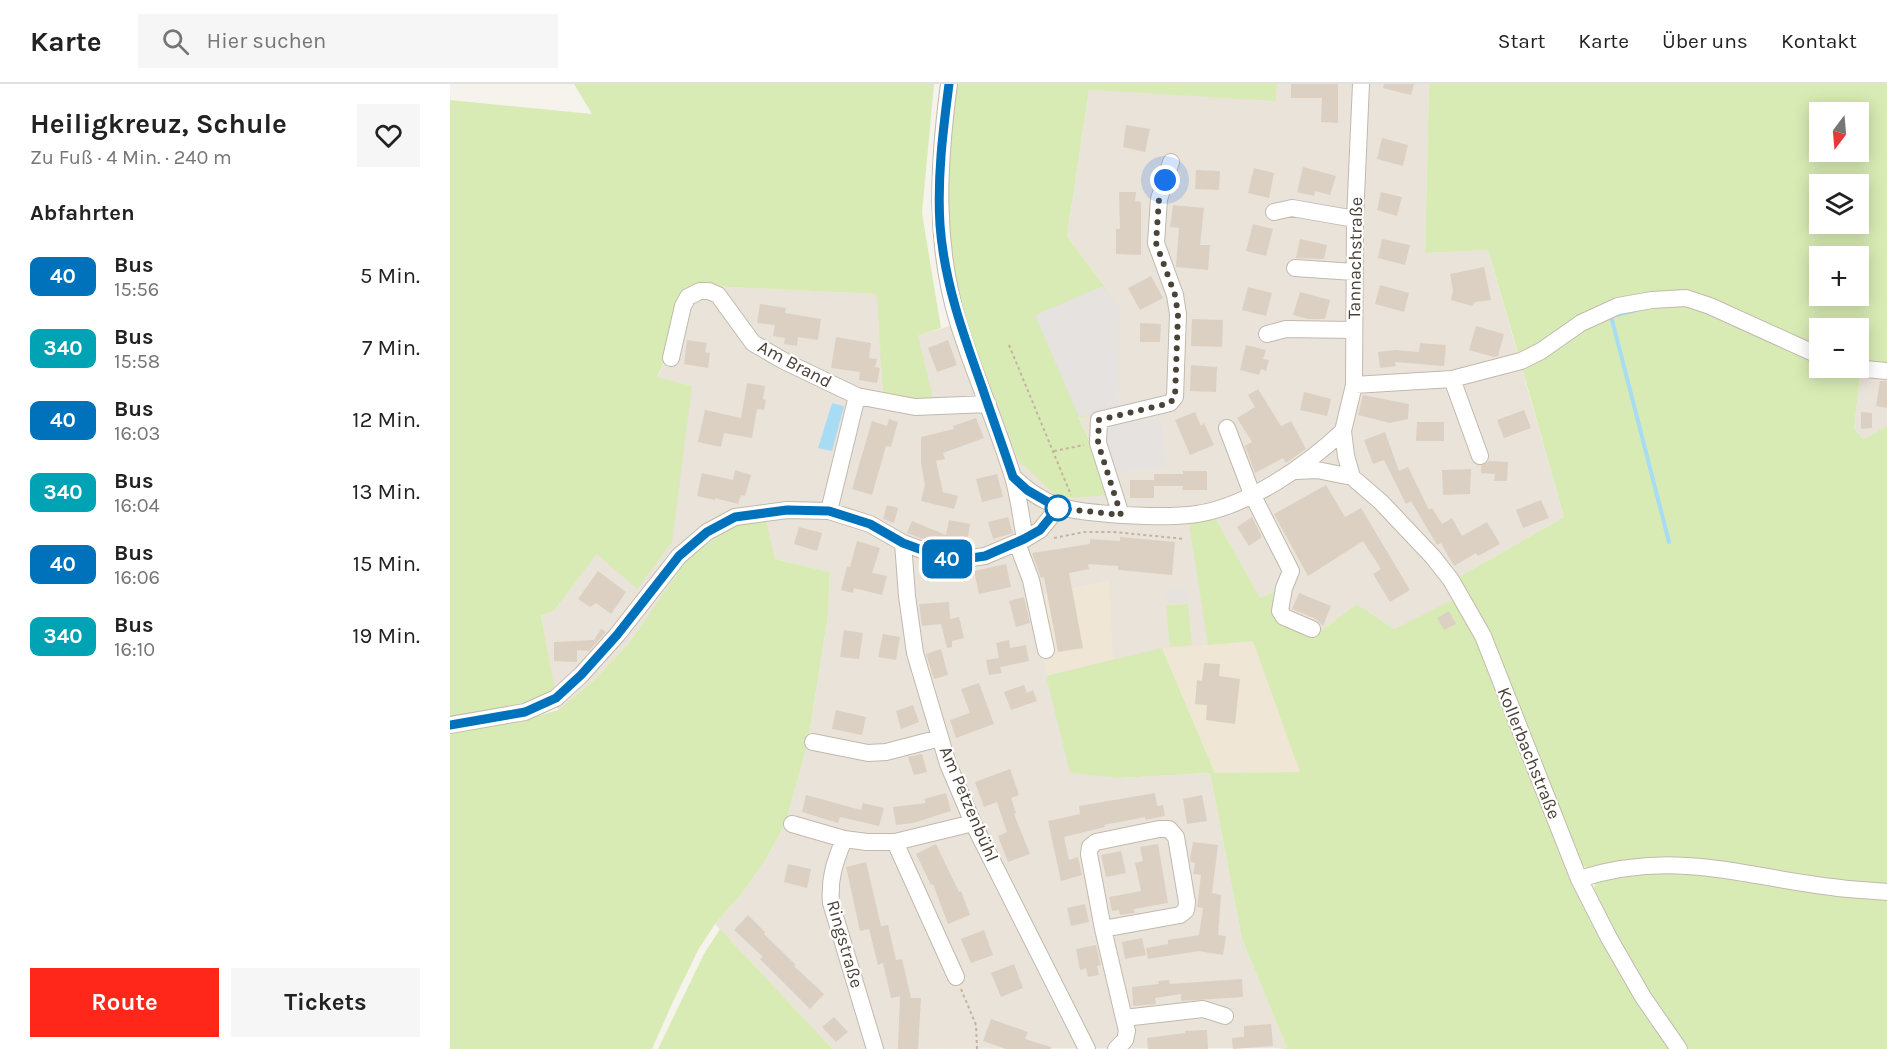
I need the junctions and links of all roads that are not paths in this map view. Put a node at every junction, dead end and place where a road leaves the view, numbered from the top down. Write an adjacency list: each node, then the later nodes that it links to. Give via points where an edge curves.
1 (949, 84): 17 (street, via 939,190 941,237 958,322)
2 (1361, 84): 5 (street, Tannachstraße)
3 (1171, 162): 27 (street, via 1159,199 1156,243 1178,314 1175,397 1170,403 1099,420 1098,443)
4 (1274, 212): 5 (street, via 1292,208)
5 (1355, 219): 7 (street, Tannachstraße)
6 (1295, 268): 7 (street)
7 (1354, 272): 8 (street, Tannachstraße)
8 (1353, 330): 9 (street, via 1287,329); 15 (street, Tannachstraße)
9 (1267, 334)
10 (1809, 351): 14 (street, via 1686,298 1652,300 1618,306 1581,323 1521,361)
11 (671, 358): 16 (street, Am Brand, via 688,297 709,291 727,306 753,343)
12 (1869, 369): 13 (street)
13 (1887, 371)
14 (1452, 379): 15 (street); 20 (street)
15 (1354, 385): 19 (street, Tannachstraße)
16 (857, 396): 17 (street, Am Brand, via 915,407); 26 (street)
17 (988, 404): 22 (street)
18 (1227, 428): 24 (street)
19 (1343, 432): 21 (street); 23 (street, Tannachstraße)
20 (1480, 456)
21 (1296, 471): 23 (street, via 1317,470); 24 (street)
22 (1013, 477): 25 (street, via 1027,490); 28 (street)
23 (1352, 477): 39 (street, Kollerbachstraße, via 1433,557 1483,636)
24 (1252, 494): 27 (street, via 1199,514); 30 (street, via 1291,571 1280,611)
25 (1065, 503): 27 (street); 28 (street, via 1040,530)
26 (829, 511): 29 (street, via 870,524); 32 (street, via 760,512 735,517 707,532 679,556 617,635 556,698 525,712)
27 (1121, 515)
28 (1021, 541): 29 (street, via 985,556 958,560); 31 (street)
29 (903, 543): 33 (street, Am Petzenbühl, via 915,653)
30 (1312, 628)
31 (1046, 650)
32 (450, 725)
33 (940, 738): 34 (street, via 868,753); 35 (street, Am Petzenbühl)
34 (813, 742)
35 (973, 823): 38 (street); 46 (street, Am Petzenbühl)
36 (792, 824): 37 (street)
37 (844, 839): 38 (street); 45 (street, Ringstraße, via 831,875 831,903)
38 (895, 842): 42 (street)
39 (1579, 879): 40 (street, via 1638,866 1695,865); 48 (street, Kollerbachstraße, via 1609,938)
40 (1887, 892)
41 (1103, 929): 41 (street, via 1090,847 1096,842 1169,830 1176,837 1186,909 1180,915); 44 (street)
42 (956, 977)
43 (1225, 1016): 44 (street, via 1203,1009)
44 (1124, 1018): 47 (street, via 1125,1040)
45 (875, 1049)
46 (1087, 1049)
47 (1116, 1049)
48 (1679, 1049)

